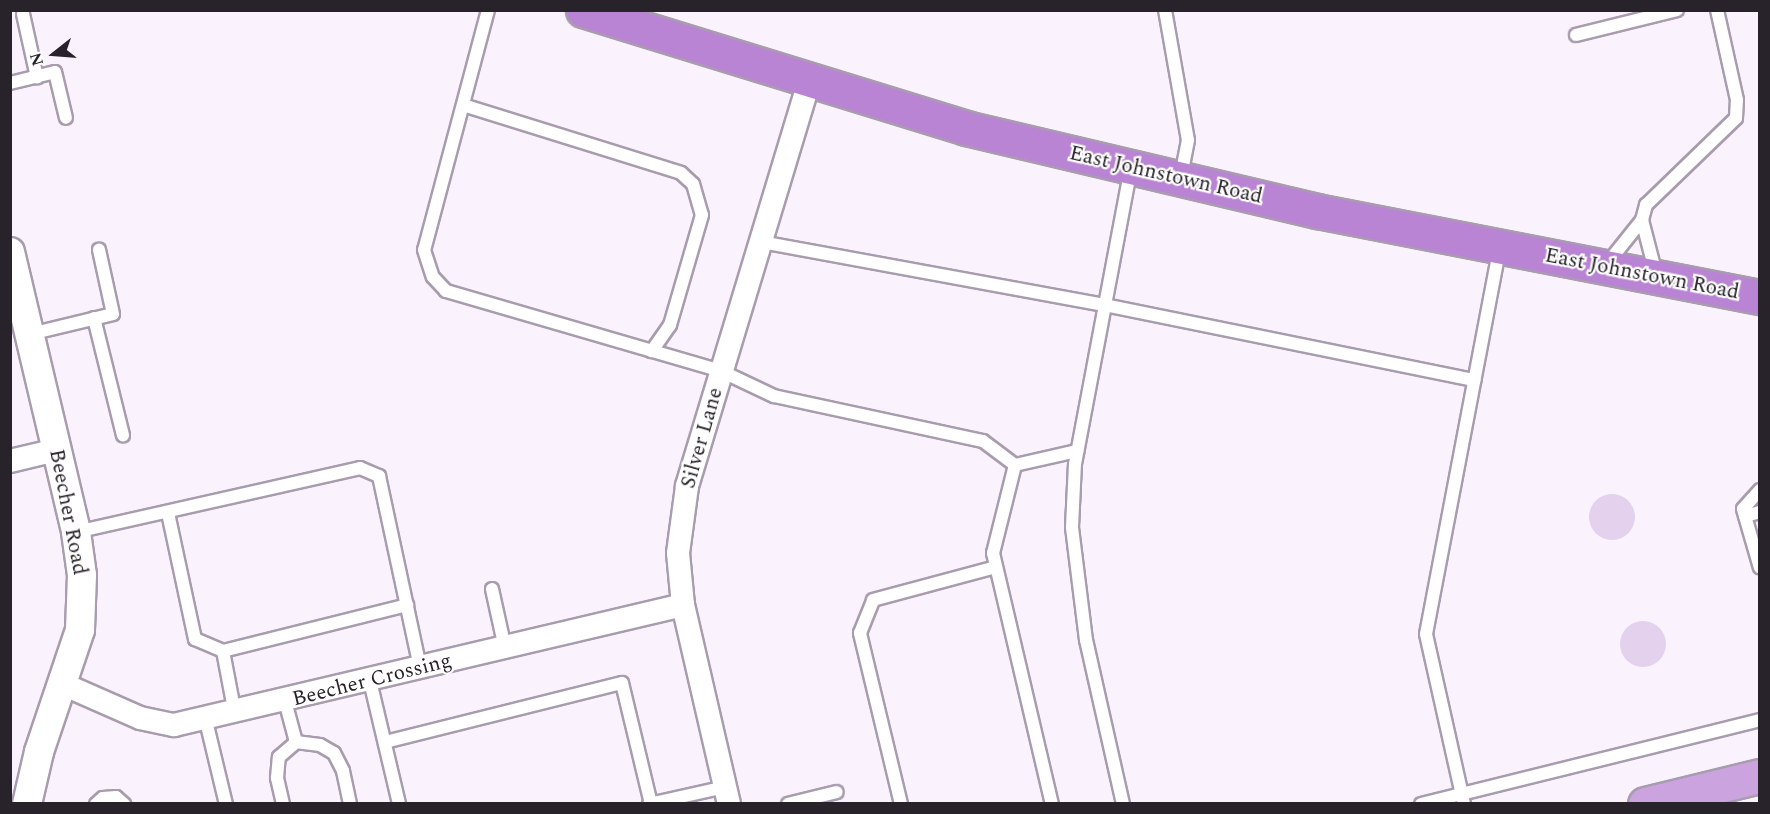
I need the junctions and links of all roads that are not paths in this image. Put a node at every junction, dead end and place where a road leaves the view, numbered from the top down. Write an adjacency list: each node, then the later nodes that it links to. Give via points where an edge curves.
1 (488, 10): 11 (lane)
2 (583, 10): 9 (highway, East Johnstown Road)
3 (1165, 10): 14 (lane, via 1188,140)
4 (1677, 10): 7 (lane)
5 (1717, 10): 15 (lane, via 1737,100 1736,118 1646,205)
6 (23, 14): 8 (lane)
7 (1576, 35)
8 (37, 77): 10 (lane); 12 (lane, via 55,72)
9 (810, 80): 13 (highway, East Johnstown Road, via 966,128); 16 (street, Silver Lane)
10 (10, 83)
11 (463, 105): 26 (lane, via 424,250 433,277 446,291); 26 (lane, via 681,172 693,184 702,215 670,325)
12 (66, 118)
13 (1131, 167): 14 (highway, East Johnstown Road); 23 (lane)
14 (1181, 178): 17 (highway, East Johnstown Road, via 1317,211)
15 (1642, 220): 20 (lane); 21 (lane)
16 (761, 242): 23 (lane); 27 (street, Silver Lane)
17 (1500, 246): 20 (highway, East Johnstown Road); 28 (lane)
18 (99, 250): 24 (lane, via 112,314)
19 (10, 252): 25 (street, Beecher Road)
20 (1605, 267): 21 (highway, East Johnstown Road)
21 (1657, 277): 22 (highway, East Johnstown Road)
22 (1760, 297)
23 (1105, 305): 28 (lane); 31 (lane)
24 (94, 318): 25 (lane); 29 (lane)
25 (30, 334): 30 (street, Beecher Road)
26 (652, 351): 27 (lane)
27 (721, 371): 33 (lane, via 774,396 983,441); 43 (street, Silver Lane, via 687,486 678,553)
28 (1474, 380): 58 (lane, via 1426,634)
29 (123, 435)
30 (56, 450): 32 (street); 38 (street, Beecher Road)
31 (1077, 451): 33 (lane); 70 (lane, via 1072,527 1085,629)
32 (10, 460)
33 (1015, 465): 39 (lane, via 993,553)
34 (1760, 490): 37 (lane, via 1743,509)
35 (1760, 512): 37 (lane)
36 (168, 513): 38 (lane); 42 (lane, via 360,468 379,476); 45 (lane, via 195,639)
37 (1745, 516): 40 (lane)
38 (76, 532): 48 (street, Beecher Road, via 82,575 80,630)
39 (996, 567): 68 (lane, via 873,600 860,633); 69 (lane)
40 (1760, 568)
41 (492, 589): 44 (lane)
42 (407, 605): 45 (lane); 46 (lane)
43 (683, 605): 44 (street, Beecher Crossing); 57 (street, Silver Lane)
44 (505, 648): 46 (street, Beecher Crossing)
45 (223, 651): 50 (lane)
46 (420, 668): 47 (street, Beecher Crossing)
47 (370, 681): 49 (street, Beecher Crossing); 54 (lane)
48 (64, 685): 52 (street, Beecher Crossing, via 140,718 174,725); 60 (street, Beecher Road, via 39,752)
49 (285, 701): 50 (street, Beecher Crossing); 53 (lane)
50 (235, 714): 52 (street, Beecher Crossing)
51 (1760, 720): 58 (lane)
52 (206, 721): 63 (lane)
53 (296, 742): 64 (lane, via 279,757 277,778); 65 (lane, via 320,745 334,753 343,771)
54 (384, 742): 59 (lane, via 622,682); 66 (lane)
55 (1760, 776): 72 (main road)
56 (837, 792): 67 (lane)
57 (727, 795): 59 (lane)
58 (1463, 799): 71 (lane)
59 (650, 803)
60 (27, 804)
61 (96, 804): 62 (lane, via 103,798 116,797)
62 (124, 804)
63 (226, 804)
64 (283, 804)
65 (350, 804)
66 (399, 804)
67 (788, 804)
68 (901, 804)
69 (1052, 804)
70 (1123, 804)
71 (1421, 804)
72 (1646, 804)

